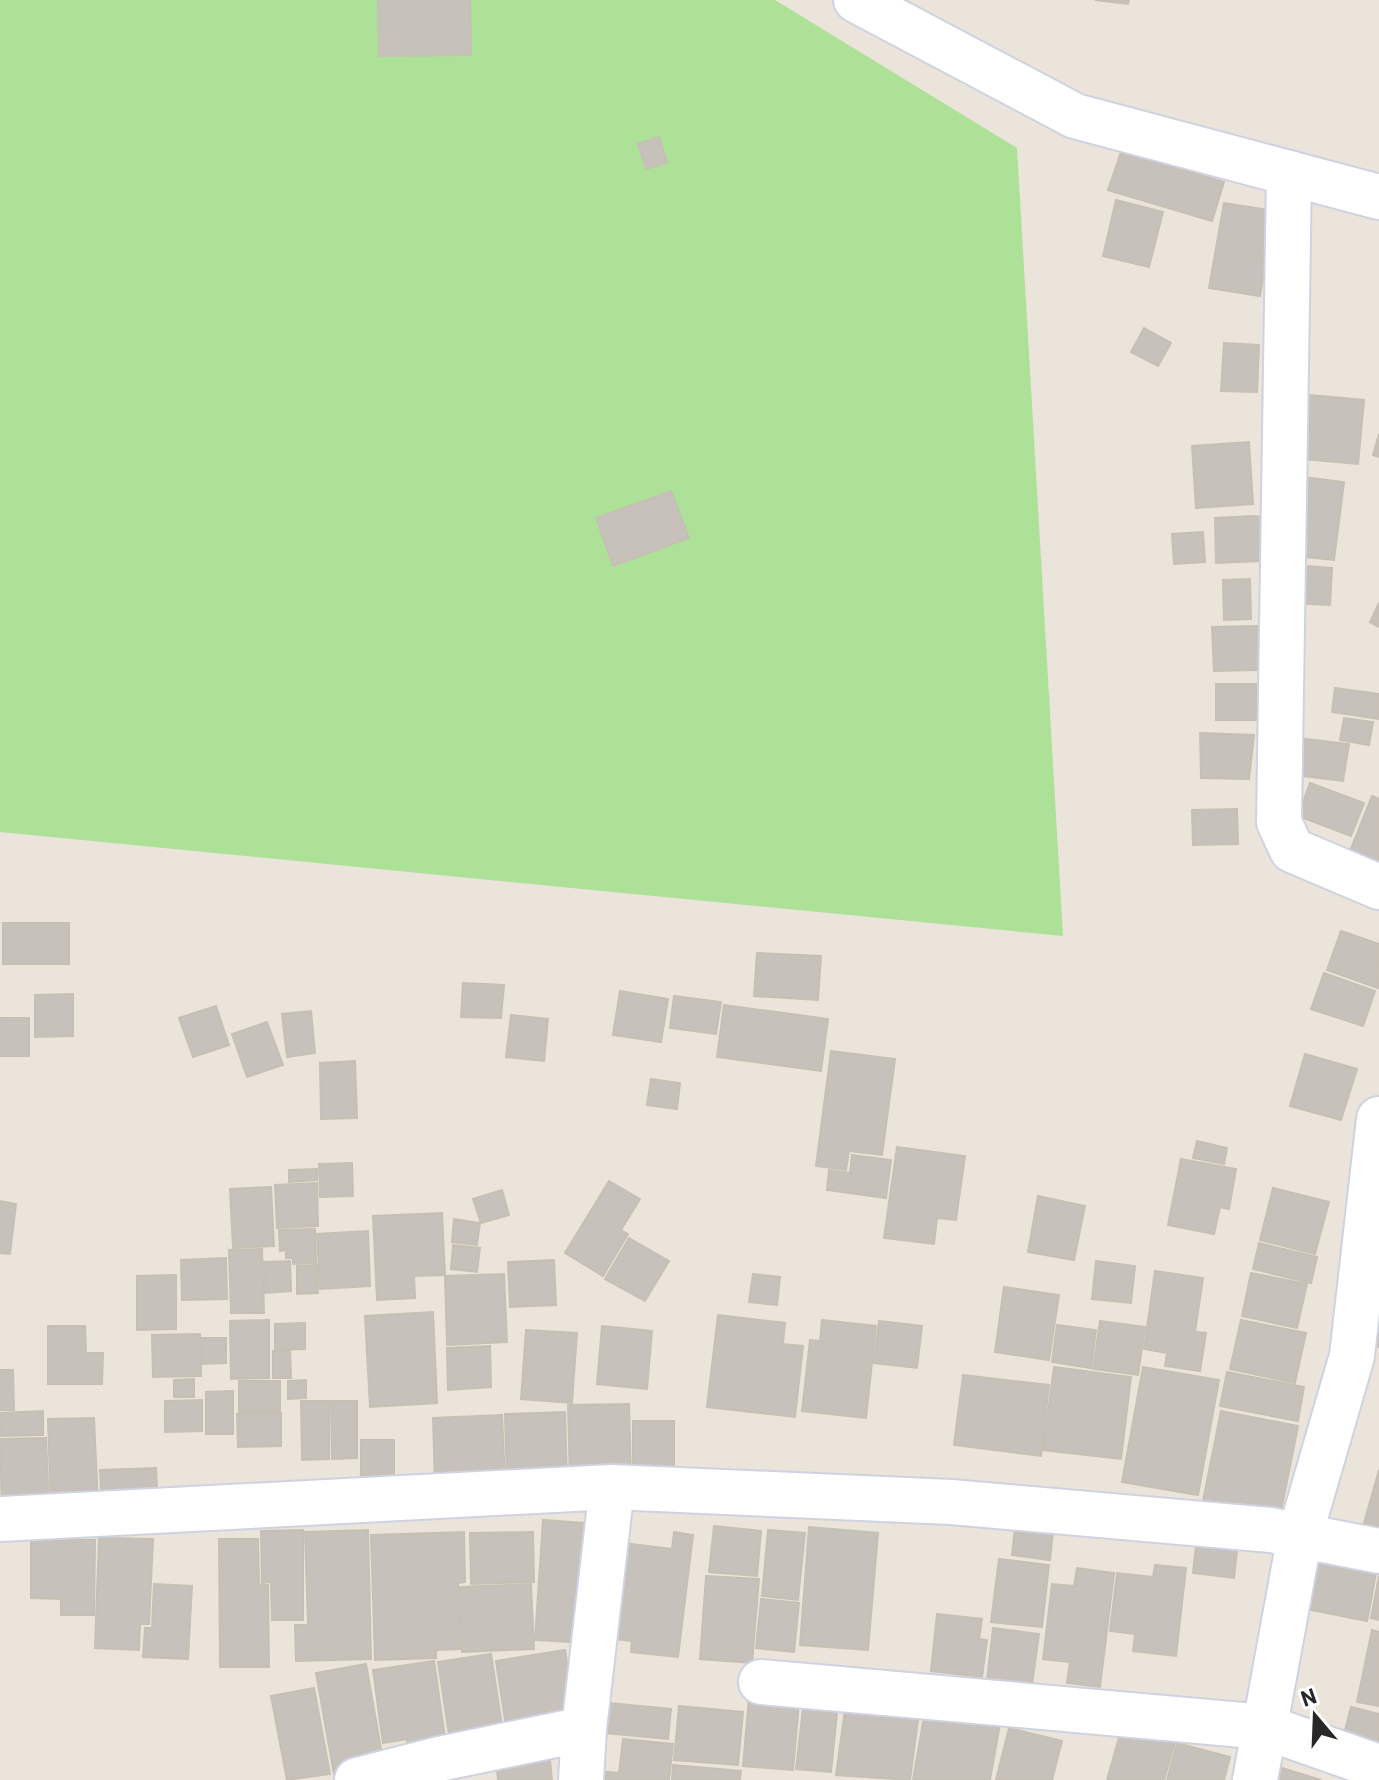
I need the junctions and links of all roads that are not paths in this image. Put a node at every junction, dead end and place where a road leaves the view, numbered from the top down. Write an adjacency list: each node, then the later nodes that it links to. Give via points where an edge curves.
1 (856, 0): 2 (street, via 1075,116)
2 (1289, 173): 3 (street); 4 (street, via 1279,822 1292,850)
3 (1379, 197)
4 (1379, 887)
5 (1379, 1119): 8 (street, via 1352,1356)
6 (612, 1487): 7 (street); 8 (street, via 951,1502); 12 (street)
7 (0, 1519)
8 (1300, 1535): 9 (street); 11 (street)
9 (1379, 1551)
10 (761, 1682): 11 (street)
11 (1265, 1727): 13 (street); 16 (street)
12 (584, 1729): 14 (street); 15 (street)
13 (1379, 1767)
14 (357, 1780)
15 (581, 1780)
16 (1255, 1780)

